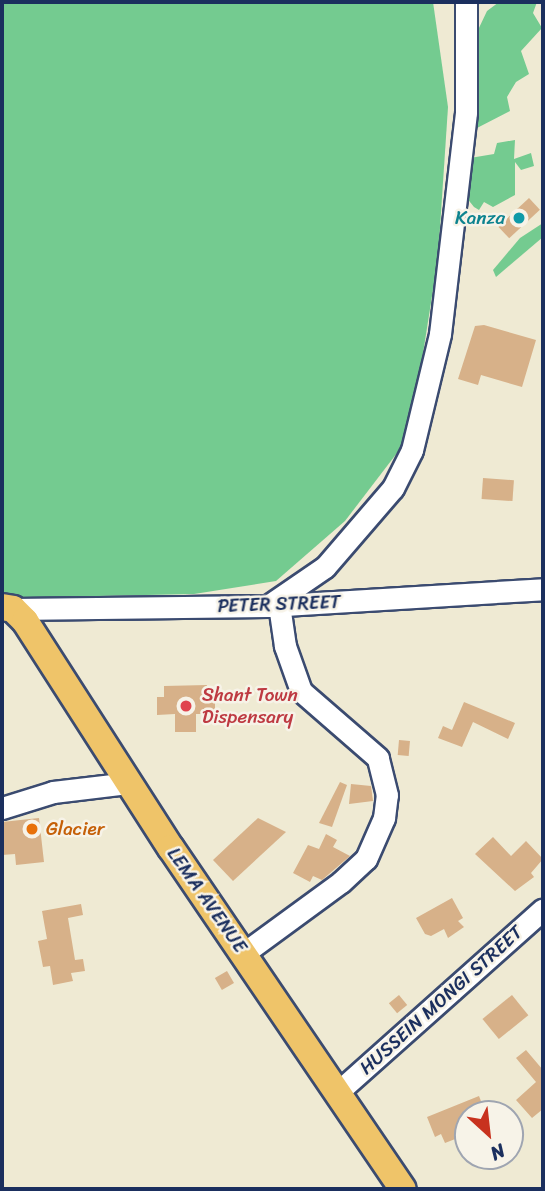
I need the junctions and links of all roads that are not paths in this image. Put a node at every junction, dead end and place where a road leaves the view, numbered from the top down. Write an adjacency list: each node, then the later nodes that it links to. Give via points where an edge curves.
1 (466, 2): 3 (street, via 466,112 440,334 412,450 393,488 325,567)
2 (543, 589): 3 (street, PETER STREET)
3 (274, 605): 4 (street, PETER STREET); 8 (street, via 301,691 378,758 387,795 384,818 366,859)
4 (8, 608): 5 (main road, LEMA AVENUE)
5 (129, 783): 6 (street, via 53,792); 8 (main road, LEMA AVENUE)
6 (2, 808)
7 (543, 909): 9 (street, HUSSEIN MONGI STREET)
8 (244, 953): 9 (main road, LEMA AVENUE)
9 (339, 1091): 10 (main road, LEMA AVENUE)
10 (403, 1189)

